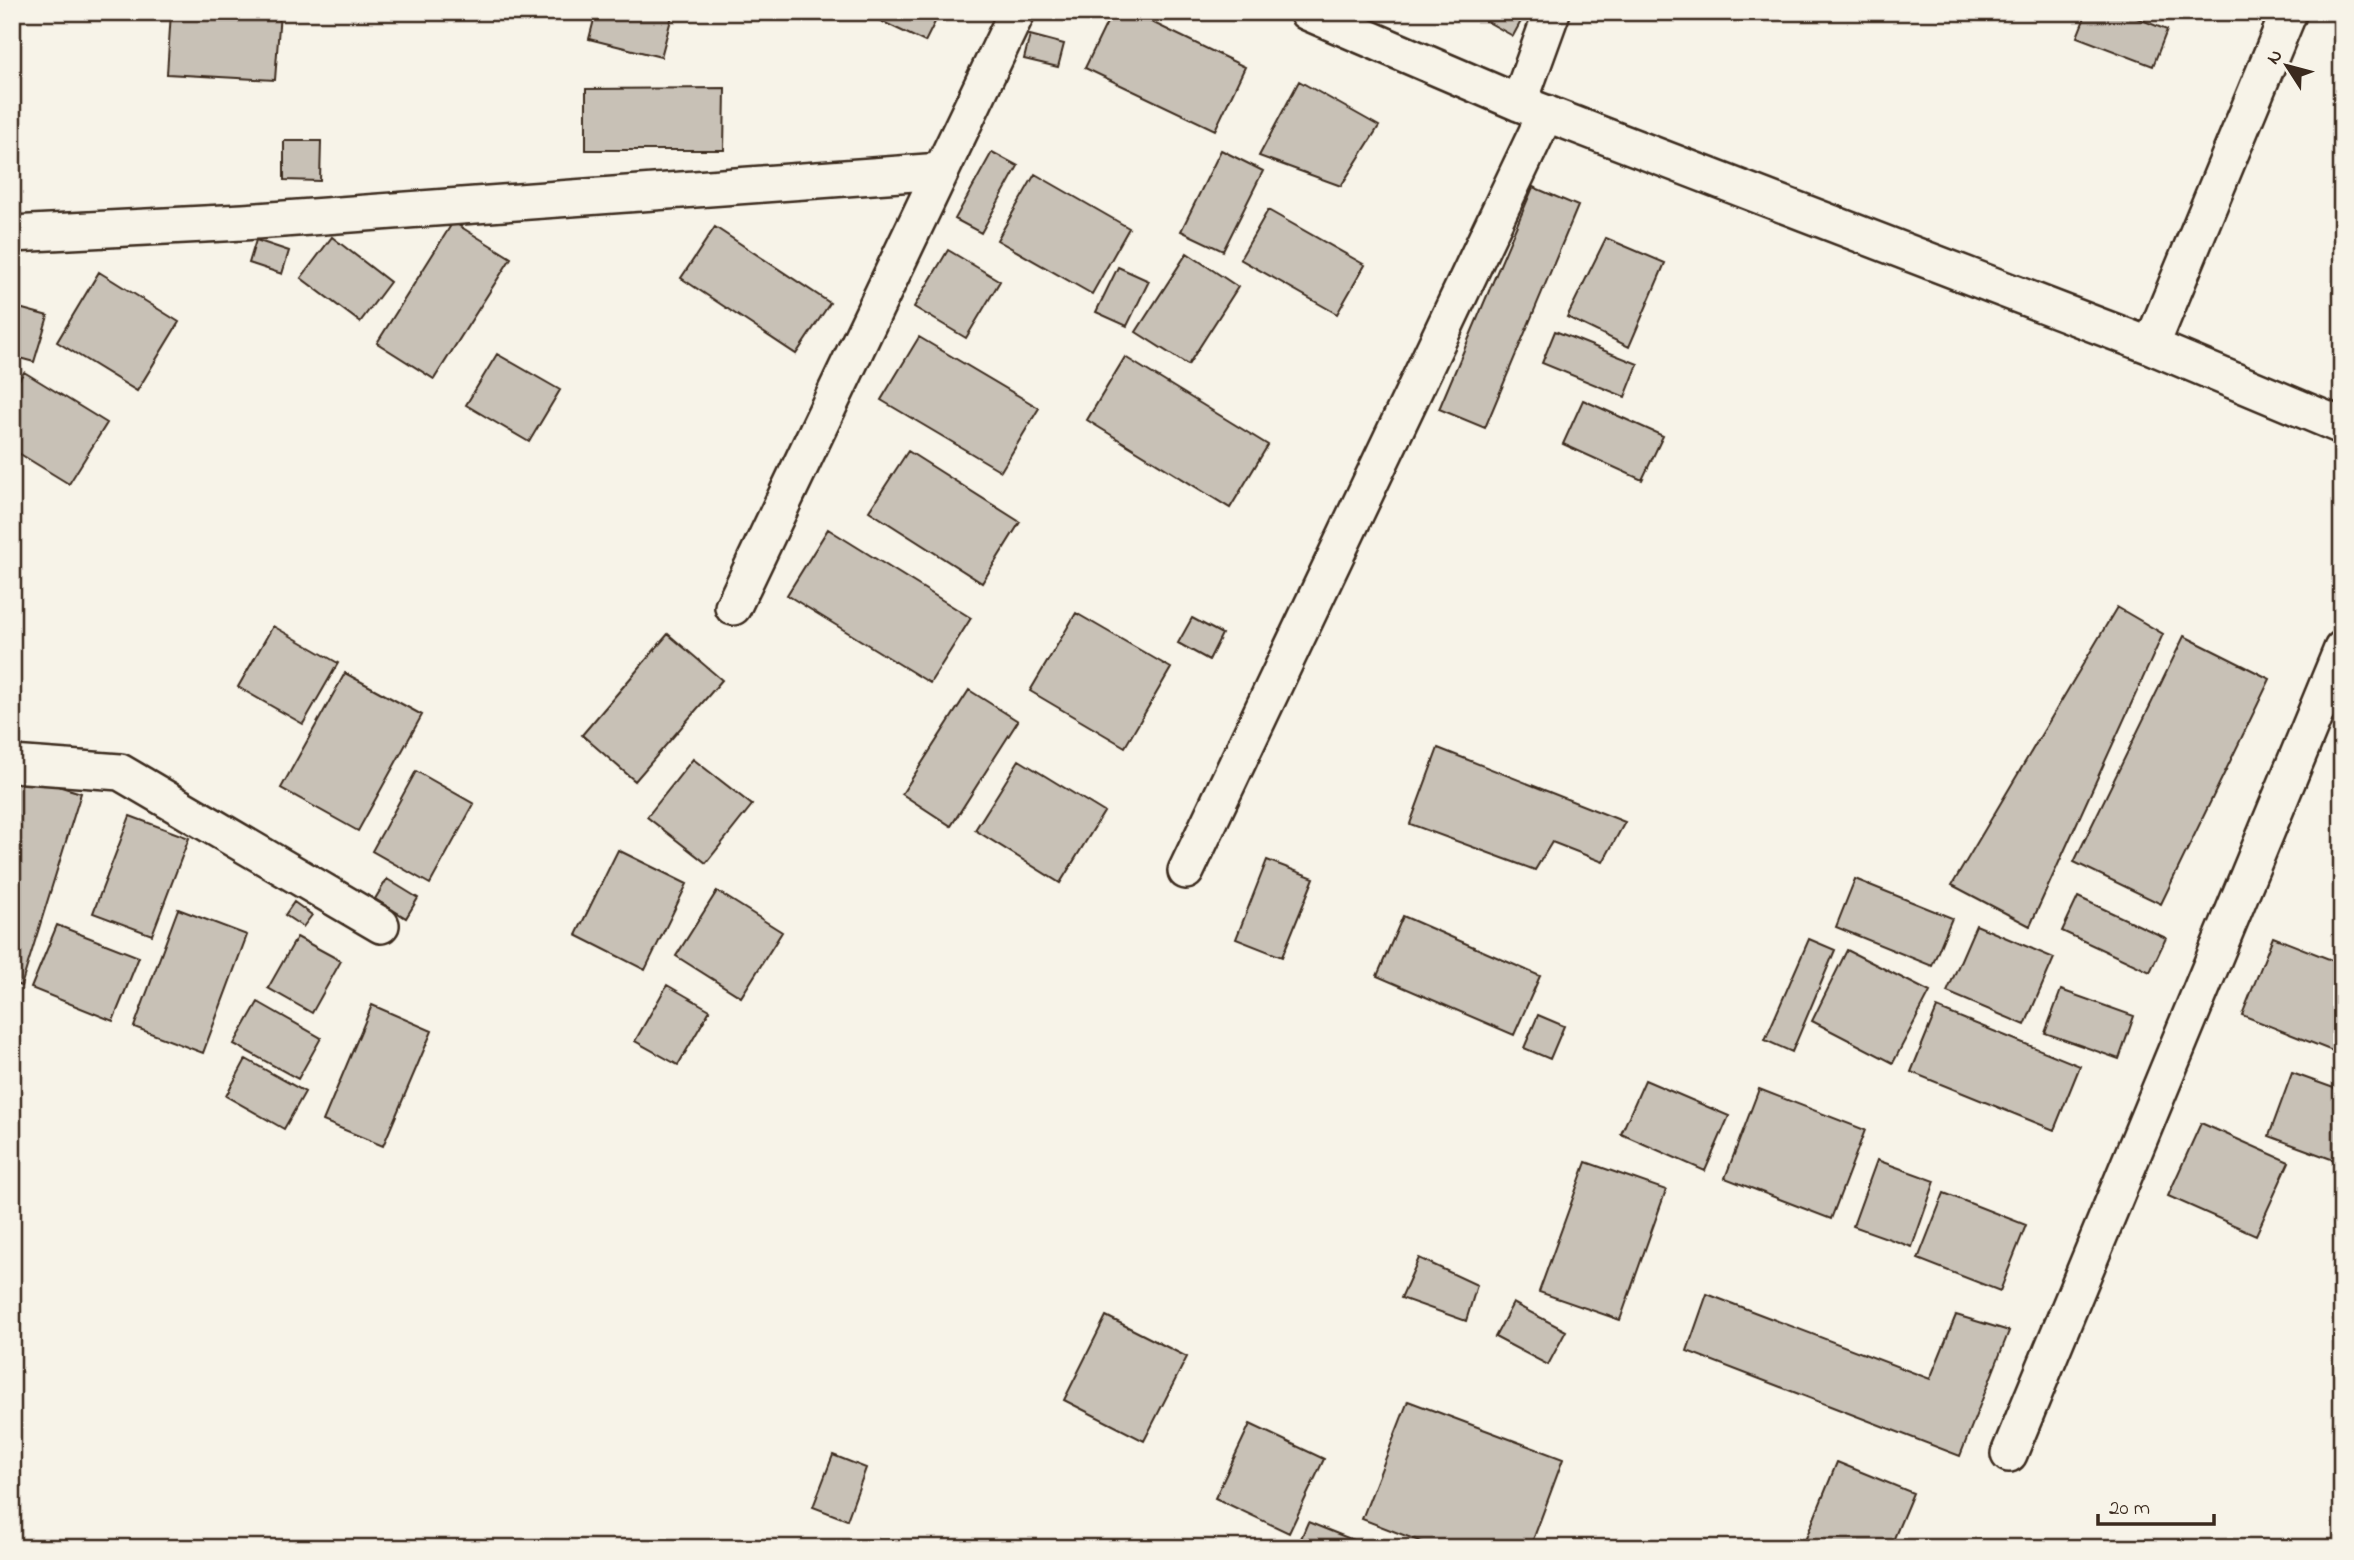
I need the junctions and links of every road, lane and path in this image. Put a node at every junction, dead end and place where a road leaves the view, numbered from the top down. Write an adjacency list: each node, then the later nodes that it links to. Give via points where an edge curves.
1 (1017, 12): 6 (street)
2 (1307, 12): 5 (street)
3 (1552, 12): 5 (street)
4 (2289, 12): 8 (street)
5 (1532, 108): 8 (street); 13 (street)
6 (941, 171): 7 (street, via 243,222); 10 (street)
7 (12, 234)
8 (2151, 346): 9 (street)
9 (2342, 426)
10 (733, 607)
11 (2342, 649): 15 (street)
12 (12, 764): 14 (street, via 120,772)
13 (1186, 871)
14 (381, 925)
15 (2009, 1454)

